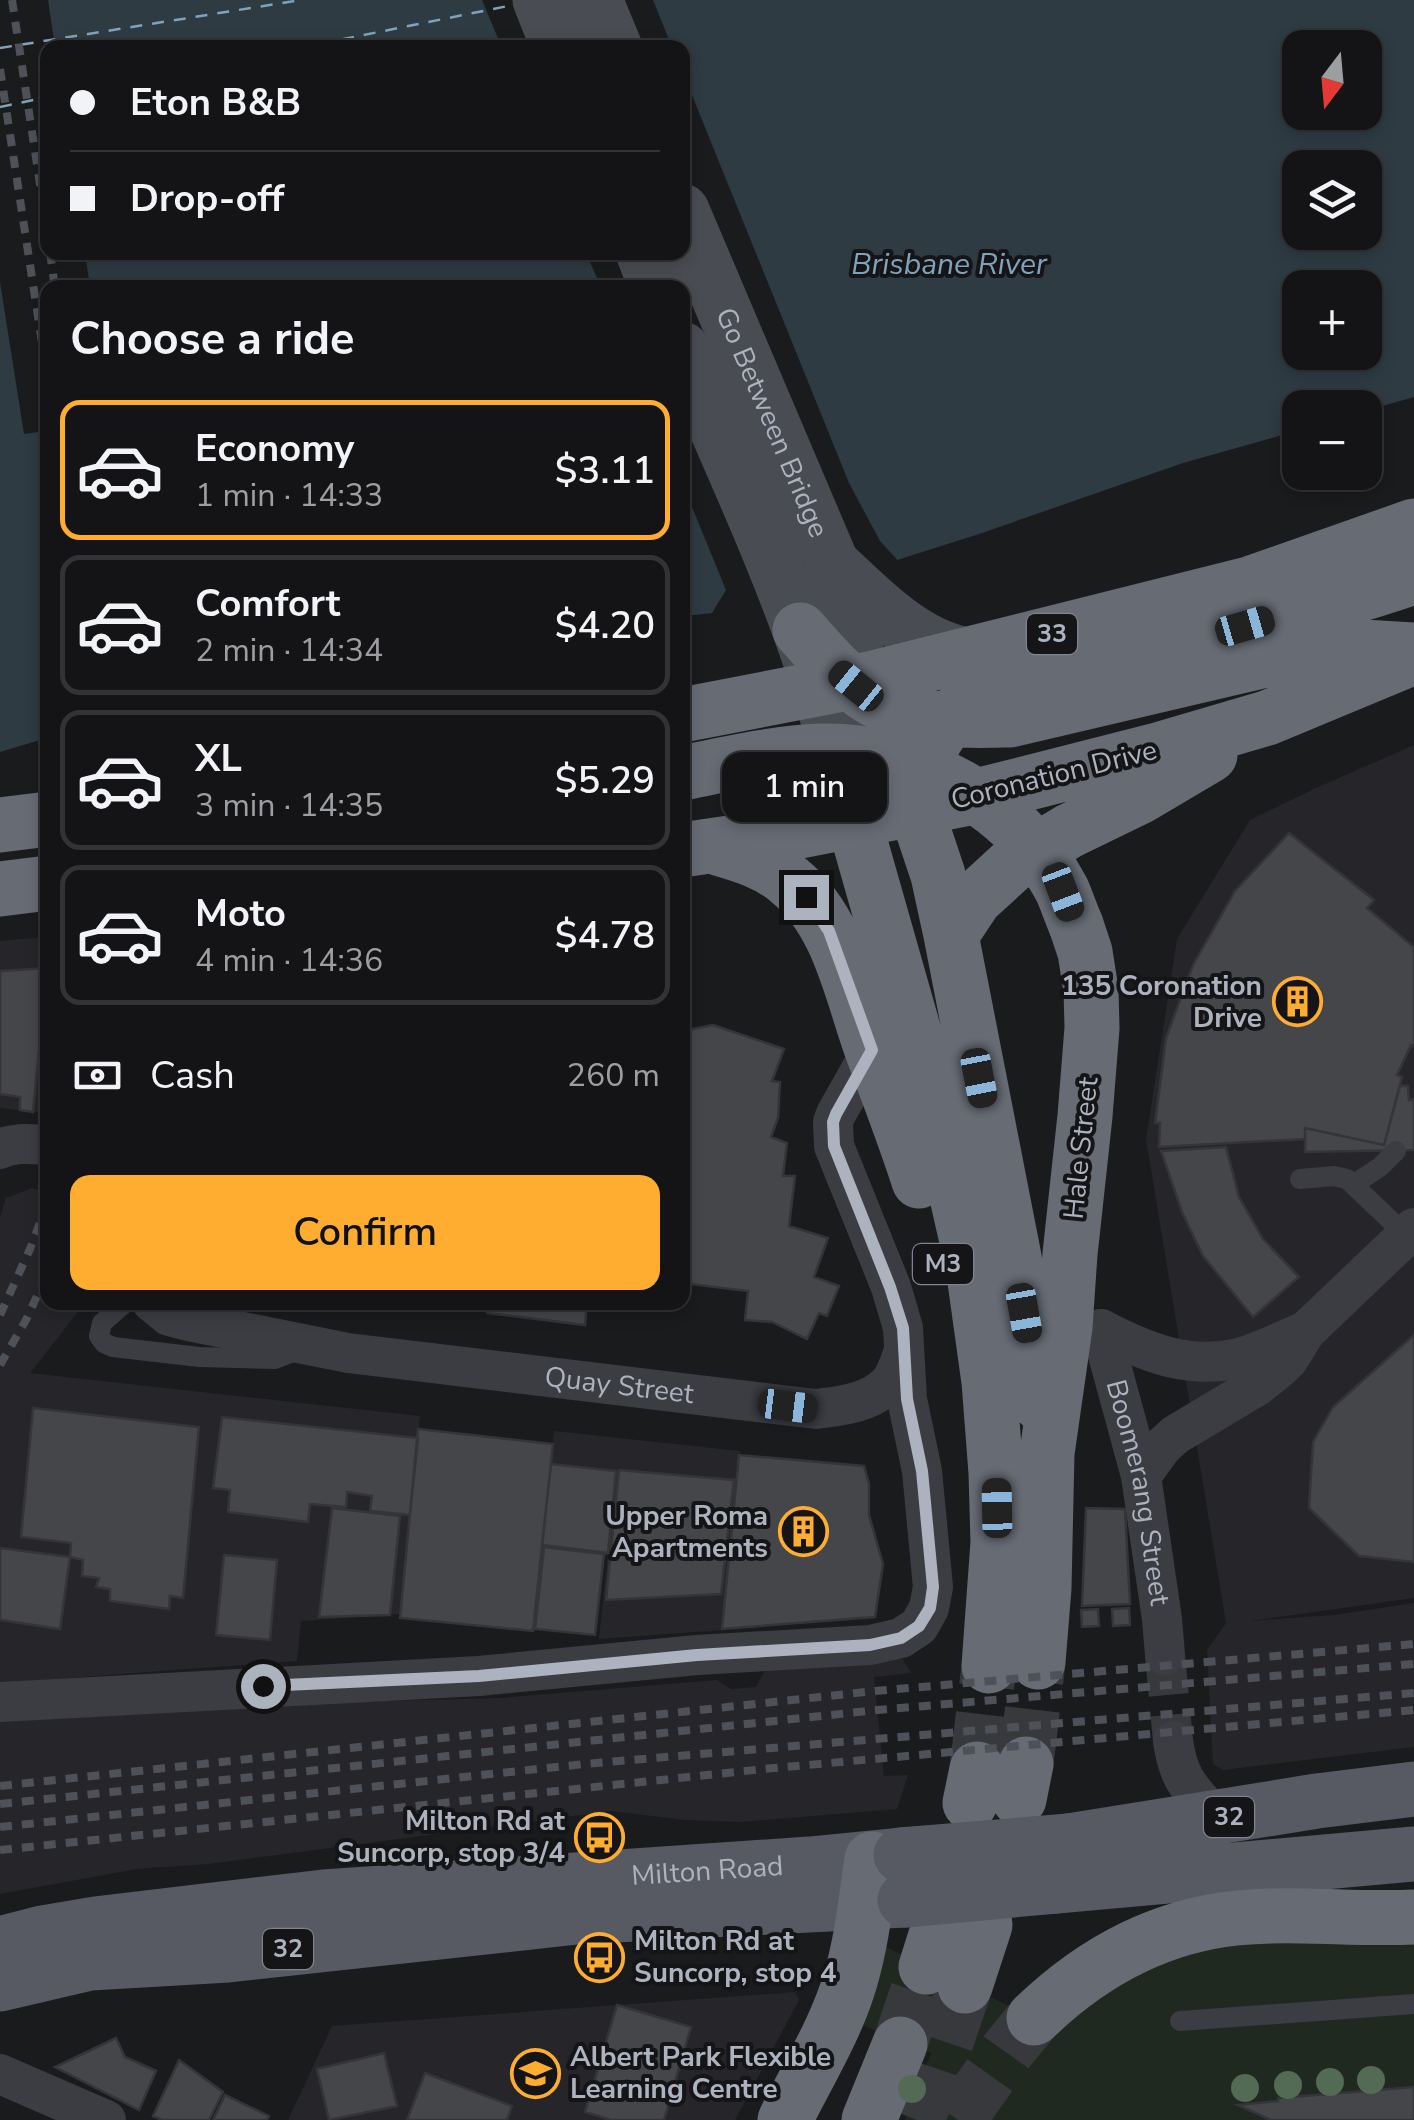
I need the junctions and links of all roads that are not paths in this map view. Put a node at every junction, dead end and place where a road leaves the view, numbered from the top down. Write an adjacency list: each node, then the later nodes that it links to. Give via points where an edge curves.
1 (540, 0): 3 (main road)
2 (595, 0): 4 (main road)
3 (556, 40)
4 (612, 40)
5 (690, 231): 8 (main road, Go Between Bridge)
6 (690, 366): 11 (main road, Go Between Bridge)
7 (1414, 526): 14 (highway, 33, bridge, via 1230,588 874,678)
8 (832, 564): 10 (main road, via 884,612 938,647 986,657); 11 (main road, Go Between Bridge, via 836,601)
9 (1414, 577): 10 (highway)
10 (1325, 604): 16 (highway, via 1028,676 984,692)
11 (811, 630): 13 (highway, via 834,668); 18 (main road)
12 (1414, 654): 15 (highway, Coronation Drive); 16 (highway, via 1330,644 1010,720)
13 (874, 699): 16 (highway); 18 (main road)
14 (690, 714)
15 (1267, 718): 18 (highway, Coronation Drive, via 1092,767); 26 (highway, via 1011,866)
16 (948, 720): 18 (highway)
17 (690, 771): 28 (highway, Hale Street / M3, bridge, via 788,754 880,756 935,773 987,805 1026,840 1063,892 1084,952 1092,1028)
18 (894, 808): 23 (highway, Coronation Drive); 26 (highway, via 938,875); 40 (highway, Hale Street, via 871,885 958,1192)
19 (40, 820): 20 (highway)
20 (0, 824)
21 (0, 844): 22 (highway)
22 (40, 844)
23 (697, 848): 27 (highway, M3, via 770,866 806,897 834,941)
24 (40, 884): 25 (highway)
25 (0, 888)
26 (951, 935): 43 (highway)
27 (872, 1050): 40 (highway, M3, via 952,1299); 41 (street, via 833,1122 836,1157 890,1287)
28 (1082, 1139): 37 (highway); 43 (highway, Hale Street / M3)
29 (40, 1145): 30 (street)
30 (0, 1149)
31 (1396, 1152): 33 (lane)
32 (1300, 1179): 33 (lane, via 1334,1176)
33 (1354, 1184): 34 (lane)
34 (1410, 1231): 38 (street)
35 (118, 1310): 39 (lane, Quay Street, via 100,1327 107,1345 275,1358)
36 (162, 1310): 39 (street, Quay Street)
37 (1101, 1329): 38 (street, via 1151,1353 1210,1363); 45 (street, Boomerang Street)
38 (1306, 1331): 45 (street, via 1276,1372 1175,1435)
39 (309, 1346): 42 (street, Quay Street, via 816,1409)
40 (985, 1348): 43 (highway, Hale Street / M3, via 1013,1664 1044,1569)
41 (904, 1353): 42 (street, via 891,1382); 44 (street)
42 (871, 1397): 44 (street, via 880,1429)
43 (1047, 1453)
44 (922, 1471): 47 (street, via 933,1587 919,1626 901,1638 479,1676)
45 (1141, 1476): 46 (street, Boomerang Street)
46 (1165, 1654)
47 (0, 1702)
48 (1173, 1741): 50 (street, via 1184,1780)
49 (1414, 1789): 50 (main road, Milton Road / 32)
50 (1217, 1819): 52 (main road, Milton Road / 32)
51 (1414, 1854): 52 (main road, Milton Road / 32)
52 (1062, 1864): 53 (main road, Milton Road / 32, bridge)
53 (920, 1916): 55 (main road, Milton Road / 32, via 324,1897 95,1924); 56 (main road, Milton Road / 32, via 560,1919 90,1963); 64 (highway, via 858,1954)
54 (1414, 1917): 58 (highway, via 1238,1918 1187,1927 1158,1935 1078,1979)
55 (0, 1944)
56 (0, 1984)
57 (1414, 2004): 59 (lane)
58 (1034, 2018)
59 (1180, 2021)
60 (900, 2044): 65 (highway)
61 (0, 2060): 63 (street)
62 (0, 2074): 63 (street)
63 (92, 2113)
64 (784, 2120)
65 (869, 2120)

